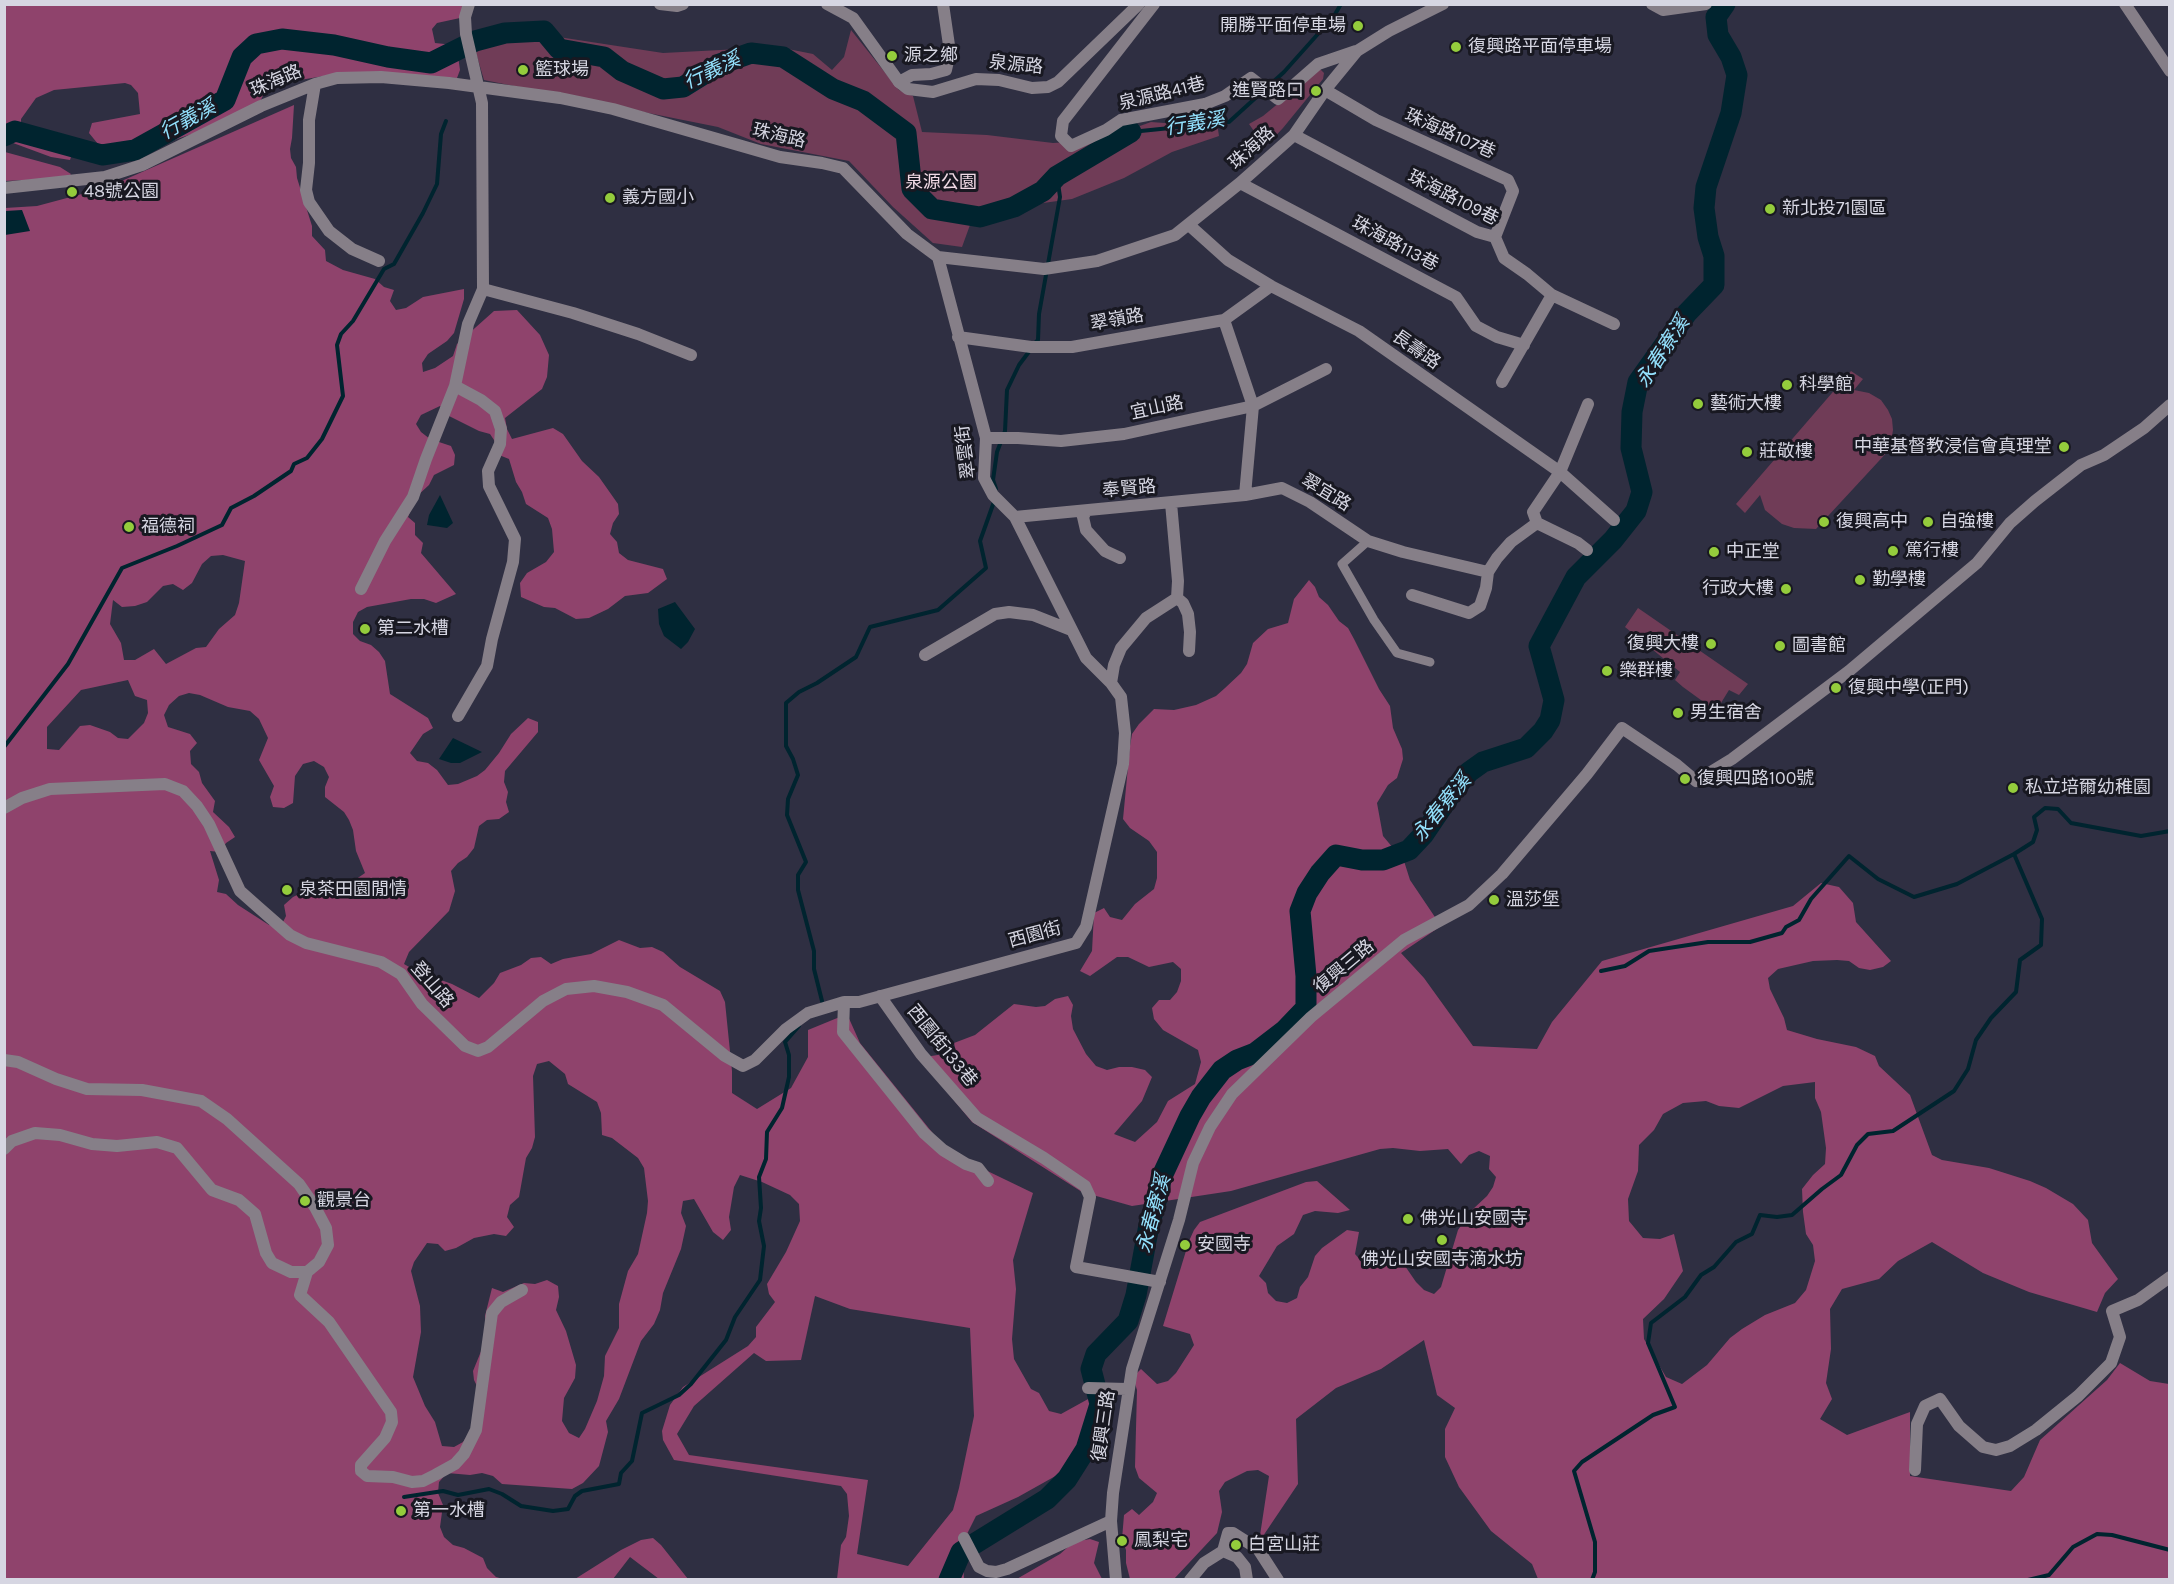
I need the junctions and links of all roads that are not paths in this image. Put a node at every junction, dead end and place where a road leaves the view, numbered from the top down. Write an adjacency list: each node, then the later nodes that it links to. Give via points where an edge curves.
1 (469, 4): 16 (street, via 466,34)
2 (660, 4): 3 (street)
3 (684, 4)
4 (827, 4): 14 (street, via 853,18)
5 (943, 4): 14 (street, via 950,52 946,70 912,75)
6 (1139, 4): 14 (street, 泉源路, via 1058,82 1048,87 976,79 933,92 908,89)
7 (1154, 4): 12 (street, 泉源路41巷, via 1063,121 1061,136 1071,146 1121,120 1205,104 1251,78 1278,99 1318,64)
8 (1443, 4): 12 (street, 珠海路)
9 (1652, 4): 10 (street, via 1663,10)
10 (1706, 4)
11 (2125, 4): 13 (street)
12 (1357, 51): 17 (street, 珠海路)
13 (2169, 71)
14 (899, 82)
15 (315, 84): 16 (street, 珠海路, via 337,78 381,77); 20 (street, 珠海路, via 142,165 105,177); 24 (street, via 309,120 309,202 330,231 352,249)
16 (478, 88): 23 (street, 珠海路, via 560,98 780,157 843,168 907,234); 26 (street, via 482,103)
17 (1325, 90): 18 (street, 珠海路); 22 (street, 珠海路107巷, via 1376,120 1508,180 1513,191)
18 (1294, 135): 19 (street, 珠海路); 22 (street, 珠海路109巷, via 1477,232)
19 (1240, 183): 21 (street, 珠海路); 31 (street, 珠海路113巷, via 1456,297 1476,326)
20 (4, 188)
21 (1189, 225): 23 (street, 珠海路, via 1174,235 1097,261 1044,269); 25 (street, 長壽路, via 1228,260)
22 (1495, 237): 27 (street, 珠海路109巷, via 1504,258)
23 (938, 257): 30 (street, 翠雲街)
24 (379, 261)
25 (1271, 286): 28 (street, 翠嶺路); 40 (street, 長壽路, via 1359,331)
26 (483, 289): 32 (street, via 573,313); 35 (street, via 468,324)
27 (1552, 295): 29 (street, 珠海路109巷); 31 (street)
28 (1224, 320): 30 (street, 翠嶺路, via 1072,347 1031,347); 38 (street)
29 (1614, 324)
30 (958, 337): 39 (street, 翠雲街)
31 (1524, 345): 34 (street)
32 (691, 355)
33 (1326, 369): 38 (street, 宜山路)
34 (1502, 382)
35 (455, 386): 51 (street, via 413,497); 59 (street, via 495,411 501,429 500,444 488,471 489,486 515,539 487,666)
36 (1588, 404): 40 (street)
37 (2169, 405): 68 (street, 復興三路, via 2144,428 2104,455 2081,465 2035,501 2010,523 1977,563 1849,671 1732,759 1696,781 1622,728 1502,874 1469,905 1404,940 1311,1017 1232,1094 1210,1126 1194,1163)
38 (1253, 406): 39 (street, 宜山路, via 1124,434 1061,441); 41 (street)
39 (986, 438): 44 (street, 翠雲街, via 984,478 993,495)
40 (1560, 472): 45 (street, 長壽路); 46 (street, via 1533,512)
41 (1245, 495): 42 (street, 奉賢路); 47 (street, 翠宜路, via 1282,488)
42 (1171, 503): 43 (street, 奉賢路); 53 (street)
43 (1086, 511): 44 (street, 奉賢路); 49 (street, via 1086,530 1105,551)
44 (1015, 517): 54 (street, 翠雲街)
45 (1614, 520)
46 (1537, 523): 48 (street); 50 (street, via 1511,542)
47 (1368, 541): 50 (street, 翠宜路); 57 (street, via 1342,564 1397,653)
48 (1587, 550)
49 (1120, 558)
50 (1488, 572): 52 (street, via 1480,606 1469,613)
51 (361, 588)
52 (1412, 595)
53 (1176, 598): 55 (street, via 1188,614); 58 (street, via 1146,618 1121,648)
54 (1071, 630): 56 (street, via 1032,615 995,614); 58 (street, 翠雲街, via 1086,658)
55 (1189, 651)
56 (925, 655)
57 (1430, 662)
58 (1112, 683): 61 (street, 西園街, via 1121,697 1123,764 1086,927 1076,943)
59 (458, 716)
60 (4, 808): 62 (street, 登山路, via 50,789 165,784 183,791 209,824 240,891 252,902 306,943 381,962 401,974 422,1005 465,1046 478,1051 543,1001 566,989 594,986 663,1005 743,1066 808,1014)
61 (880, 996): 62 (street, 西園街); 68 (street, 西園街133巷, via 921,1054 977,1118 1079,1181 1088,1191 1077,1267)
62 (844, 1002): 65 (street, via 843,1032 924,1133 943,1150 978,1168)
63 (4, 1060): 66 (street, via 87,1089 142,1090 201,1101 227,1119 299,1184 326,1228 328,1245 319,1262)
64 (4, 1149): 66 (street, via 12,1141 35,1133 92,1144 157,1142 177,1148 212,1191 239,1200 255,1214 272,1263 291,1272)
65 (988, 1181)
66 (307, 1272): 69 (street, via 300,1295 328,1322 391,1412 392,1422 385,1438 361,1465 361,1472 412,1482 435,1475 464,1454 476,1430 492,1313 501,1302)
67 (2169, 1277): 72 (street, via 2138,1300 2112,1311 2120,1337 2111,1363 2078,1396 2010,1446 1996,1450 1983,1447 1959,1426 1940,1399 1925,1406 1917,1424)
68 (1160, 1282): 71 (street, 復興三路)
69 (522, 1290)
70 (1088, 1388): 71 (street)
71 (1128, 1389): 73 (street, 復興三路)
72 (1915, 1470)
73 (1111, 1521): 74 (street, via 996,1572 979,1567); 76 (street, 復興三路)
74 (964, 1538)
75 (1223, 1551): 77 (street, via 1203,1563); 78 (street, via 1237,1557 1245,1567); 79 (street, via 1228,1533 1233,1533 1258,1550)
76 (1116, 1580)
77 (1190, 1580)
78 (1247, 1580)
79 (1278, 1580)

